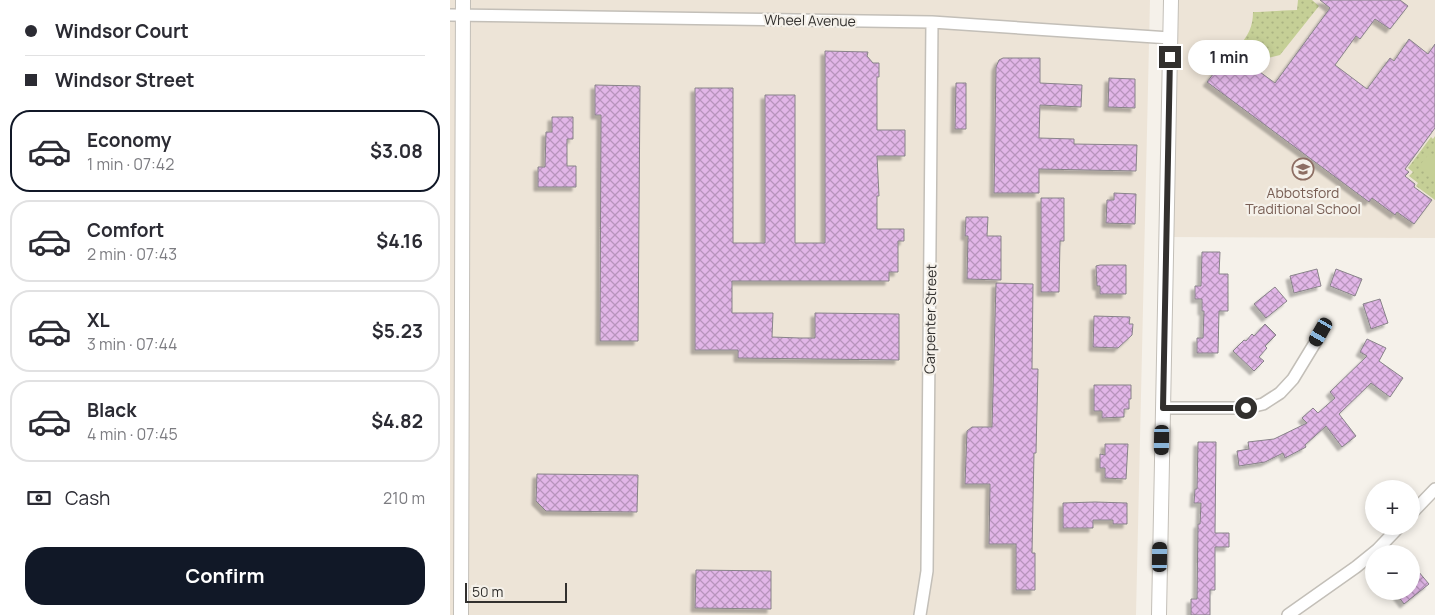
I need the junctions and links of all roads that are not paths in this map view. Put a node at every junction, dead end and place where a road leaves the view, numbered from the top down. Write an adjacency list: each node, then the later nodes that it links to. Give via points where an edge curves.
1 (463, 0): 3 (street)
2 (1171, 0): 5 (street)
3 (456, 15): 4 (street, Wheel Avenue); 11 (street)
4 (932, 22): 5 (street, Wheel Avenue); 12 (street, Carpenter Street, via 927,571)
5 (1170, 38): 7 (street)
6 (1321, 332): 7 (street, via 1294,379 1263,404 1246,408)
7 (1163, 408): 13 (street)
8 (1435, 490): 9 (street)
9 (1420, 505)
10 (1391, 535): 14 (street, via 1356,567)
11 (460, 615)
12 (920, 615)
13 (1159, 615)
14 (1289, 615)

